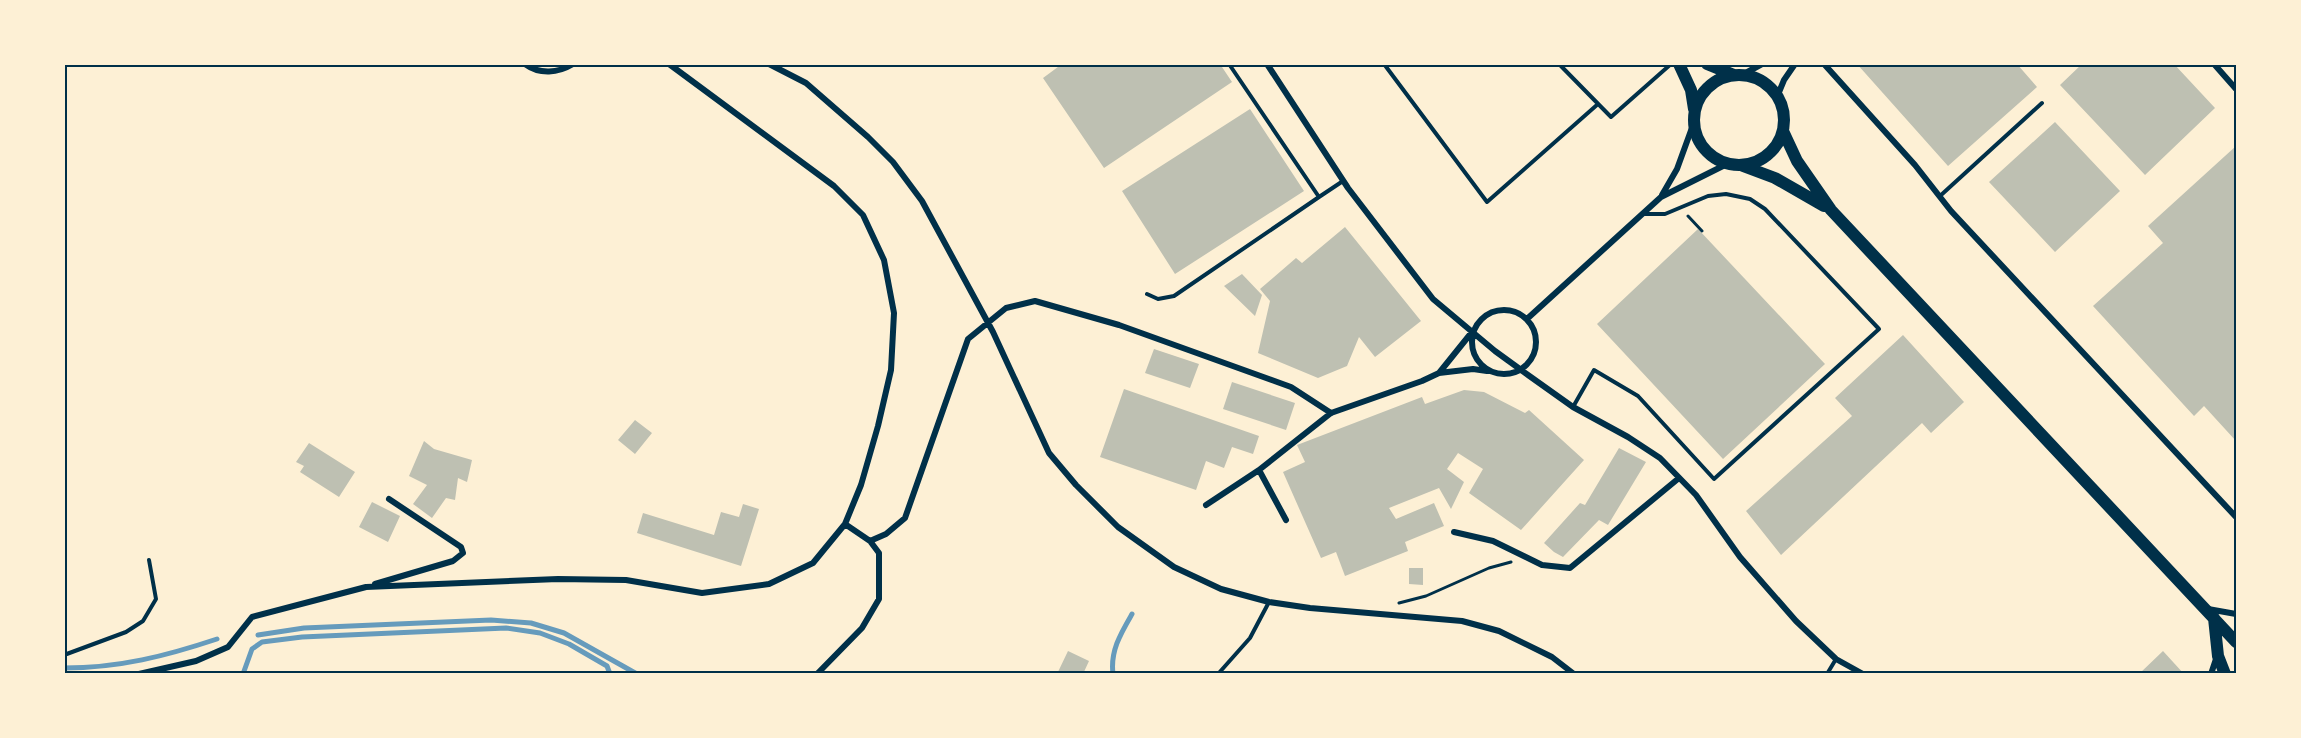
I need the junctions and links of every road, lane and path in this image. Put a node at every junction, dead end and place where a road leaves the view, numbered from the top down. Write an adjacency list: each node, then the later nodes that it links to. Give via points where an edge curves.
1 (525, 64): 2 (street, via 542,71 560,72)
2 (573, 64)
3 (669, 64): 48 (street, via 834,186 862,215 884,260 894,313 891,370 861,485)
4 (769, 64): 54 (street, via 806,83 899,169 922,201 993,332 1049,453 1076,485 1118,527 1174,567 1221,589)
5 (1229, 64): 28 (lane)
6 (1267, 64): 26 (street)
7 (1384, 64): 20 (lane, via 1487,202)
8 (1559, 64): 20 (lane)
9 (1671, 64): 20 (lane, via 1611,117)
10 (1678, 64): 21 (main road, via 1691,90)
11 (1707, 64): 16 (main road)
12 (1762, 64): 16 (street)
13 (1795, 64): 18 (street)
14 (1824, 64): 27 (street)
15 (2214, 64): 17 (street)
16 (1738, 75): 18 (main road, via 1759,79); 21 (main road, via 1709,86)
17 (2236, 89)
18 (1777, 97): 23 (main road, via 1784,114)
19 (2042, 103): 27 (lane)
20 (1598, 104)
21 (1694, 110): 22 (main road)
22 (1694, 125): 24 (main road, via 1703,149); 29 (street)
23 (1783, 131): 25 (main road, via 1768,155); 31 (main road, via 1797,160)
24 (1727, 164): 25 (main road); 29 (street)
25 (1742, 166): 31 (main road, via 1775,178)
26 (1343, 180): 28 (lane); 36 (street, via 1433,299)
27 (1939, 196): 46 (street)
28 (1318, 197): 34 (lane, via 1174,296 1158,299)
29 (1661, 197): 32 (street)
30 (1680, 208): 32 (lane, via 1665,214); 33 (path); 40 (lane, via 1708,196 1726,194 1750,199 1765,209 1878,329 1714,479 1638,396 1594,370)
31 (1831, 210): 56 (main road)
32 (1642, 214): 35 (street)
33 (1702, 231)
34 (1147, 294)
35 (1528, 318): 36 (street, via 1519,312 1498,310 1487,314); 37 (street, via 1537,342 1530,363)
36 (1472, 331): 37 (street); 38 (street, via 1474,355); 39 (street)
37 (1521, 370): 38 (street, via 1502,375); 40 (street)
38 (1491, 372): 39 (street, via 1473,369)
39 (1439, 373): 41 (street)
40 (1573, 406): 43 (street, via 1652,452)
41 (1331, 413): 42 (street); 50 (street, via 1292,387 1119,325 1035,301 1006,308 968,339 905,518)
42 (1258, 470): 45 (street); 47 (street)
43 (1679, 478): 51 (street, via 1570,568 1542,565); 61 (street, via 1696,495 1740,557 1796,621)
44 (389, 499): 53 (street, via 461,547 463,553 453,561)
45 (1206, 505)
46 (2236, 517)
47 (1286, 520)
48 (845, 524): 50 (street); 53 (street, via 813,563 769,584 702,593 626,580)
49 (1454, 532): 51 (street, via 1493,541)
50 (870, 541): 63 (street, via 879,553 879,599 862,628)
51 (1527, 558): 55 (path, via 1489,568 1426,596)
52 (149, 560): 59 (lane, via 156,599 143,621 126,632)
53 (366, 587): 62 (street, via 252,617 228,647 196,661)
54 (1269, 602): 55 (street); 64 (lane, via 1250,638)
55 (1375, 612): 65 (street, via 1444,618 1499,631 1552,657)
56 (2209, 613): 57 (street); 58 (main road); 60 (main road)
57 (2236, 614)
58 (2236, 642)
59 (64, 655)
60 (2218, 656): 68 (street); 69 (main road)
61 (1836, 659): 66 (lane); 67 (street)
62 (139, 674)
63 (817, 674)
64 (1218, 674)
65 (1574, 674)
66 (1827, 674)
67 (1863, 674)
68 (2211, 674)
69 (2225, 674)

